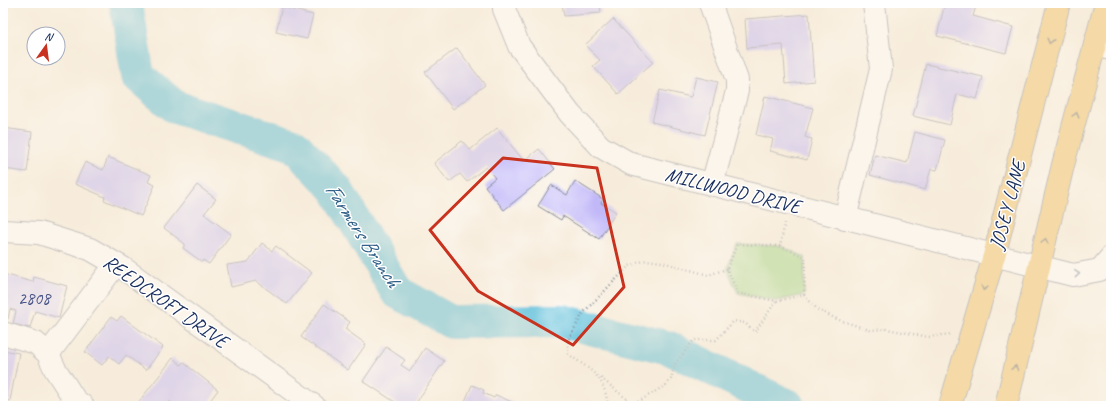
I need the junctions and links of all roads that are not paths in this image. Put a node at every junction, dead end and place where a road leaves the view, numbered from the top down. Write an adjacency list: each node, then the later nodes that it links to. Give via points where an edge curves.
1 (505, 3): 7 (street, MILLWOOD DRIVE, via 504,9 519,46 570,114 601,147 631,164)
2 (710, 3): 7 (street, via 737,80 737,91)
3 (874, 3): 8 (street, via 881,69)
4 (1059, 3): 10 (main road, JOSEY LANE, one-way to 10)
5 (1106, 3): 6 (main road)
6 (1103, 47): 13 (main road, one-way to 6)
7 (712, 185): 8 (street, MILLWOOD DRIVE)
8 (845, 219): 10 (street, MILLWOOD DRIVE)
9 (3, 230): 12 (street, REEDCROFT DRIVE, via 39,233 90,249)
10 (994, 256): 13 (street, MILLWOOD DRIVE); 16 (main road, JOSEY LANE, one-way to 16)
11 (1111, 258): 13 (street, MILLWOOD DRIVE, one-way to 11, via 1073,276 1100,270)
12 (116, 264): 15 (street); 18 (street, REEDCROFT DRIVE)
13 (1039, 267): 19 (main road, one-way to 13)
14 (3, 333): 15 (street, via 36,343)
15 (48, 354): 17 (street, via 75,400)
16 (950, 404)
17 (83, 406)
18 (314, 406)
19 (1006, 406)

